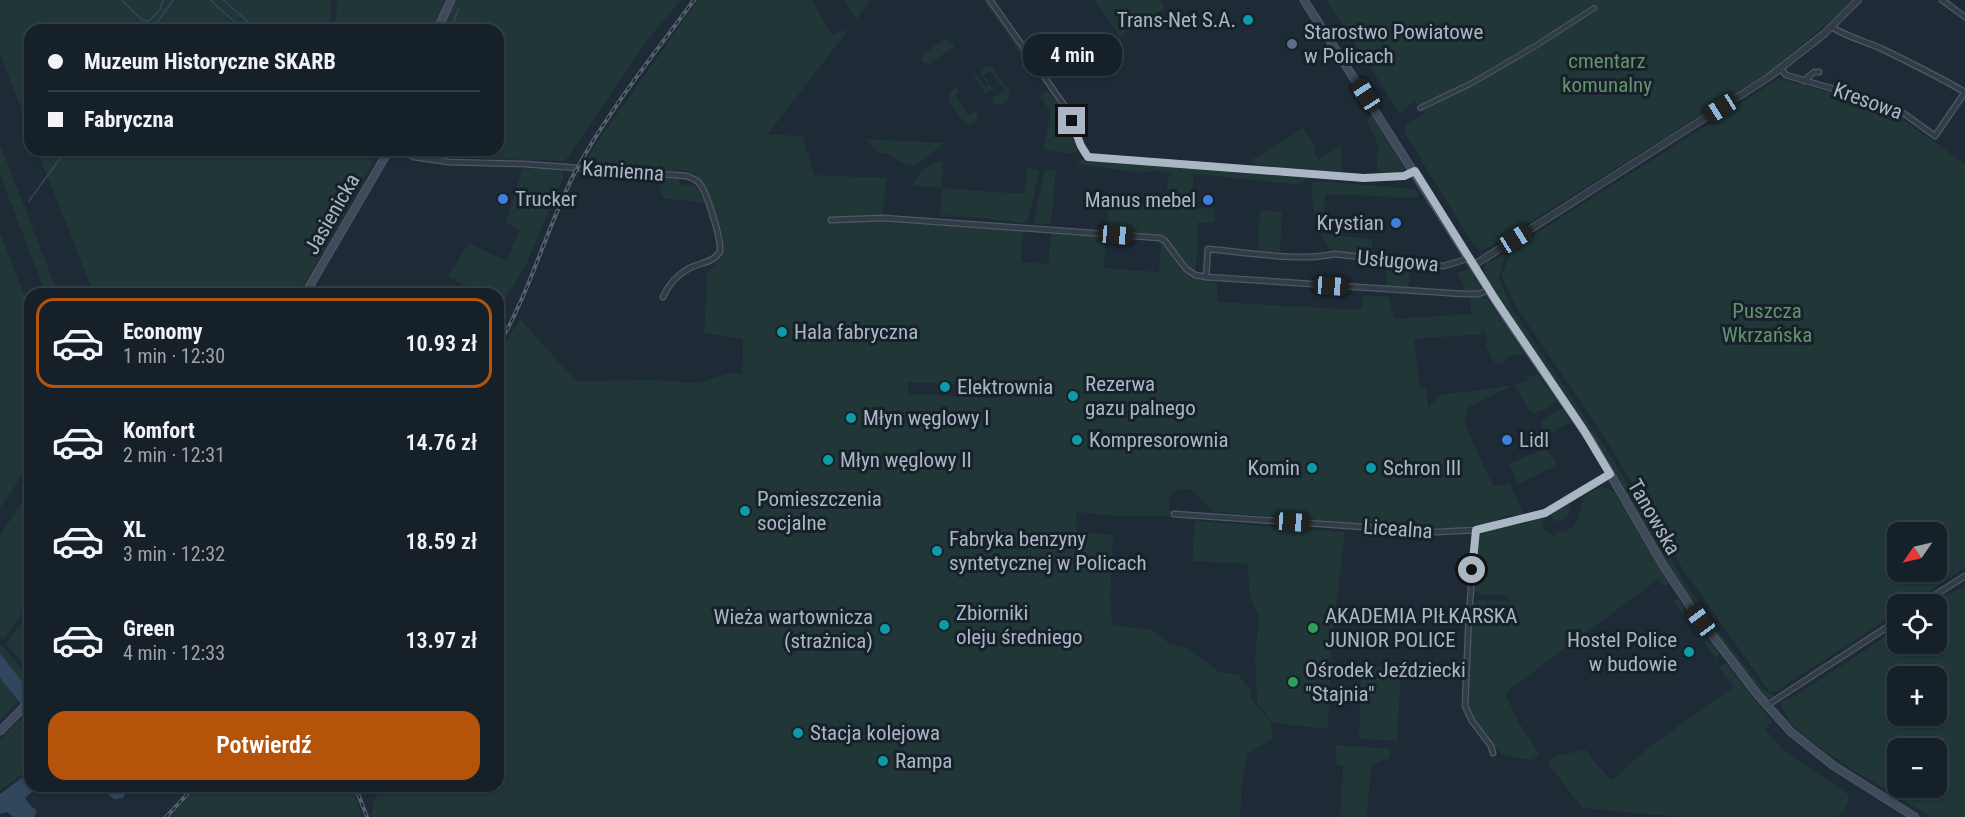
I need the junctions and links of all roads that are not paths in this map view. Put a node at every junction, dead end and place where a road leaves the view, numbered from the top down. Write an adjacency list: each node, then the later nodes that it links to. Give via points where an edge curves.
1 (451, 0): 8 (main road)
2 (990, 0): 17 (street, via 1064,105 1088,157 1364,178 1404,176)
3 (1304, 0): 17 (main road, Tanowska)
4 (1858, 0): 9 (street)
5 (1942, 0): 7 (street)
6 (1594, 8): 14 (street, via 1472,83)
7 (1965, 17)
8 (440, 24)
9 (1832, 27): 10 (street); 13 (street, Kresowa)
10 (1780, 69): 12 (street, Kresowa); 19 (street)
11 (1819, 72): 12 (street)
12 (1804, 81): 13 (street, Kresowa, via 1895,107 1935,136)
13 (1965, 92)
14 (1419, 108)
15 (386, 156): 21 (main road, Jasienicka)
16 (417, 156): 23 (street, Kamienna, via 449,162 682,175 695,180 705,195 720,251 711,260 685,270 668,286)
17 (1415, 171): 19 (main road, Tanowska)
18 (831, 220): 20 (street, Usługowa, via 882,218 1160,238 1190,272)
19 (1472, 262): 20 (street, Usługowa, via 1444,266 1334,254 1208,249); 22 (main road, Tanowska)
20 (1206, 277): 22 (street, Usługowa, via 1441,293 1478,294)
21 (308, 288)
22 (1490, 290): 24 (main road, Tanowska)
23 (663, 297)
24 (1610, 474): 26 (street, Licealna, via 1545,513); 30 (main road, Tanowska, via 1678,590)
25 (1174, 513): 26 (street, Licealna, via 1437,532)
26 (1476, 530): 33 (street, via 1465,705)
27 (1965, 576): 28 (street)
28 (1937, 594)
29 (1887, 627): 30 (street)
30 (1766, 706): 34 (main road, Tanowska, via 1820,756)
31 (24, 707): 32 (main road)
32 (0, 730)
33 (1493, 753)
34 (1913, 817)

